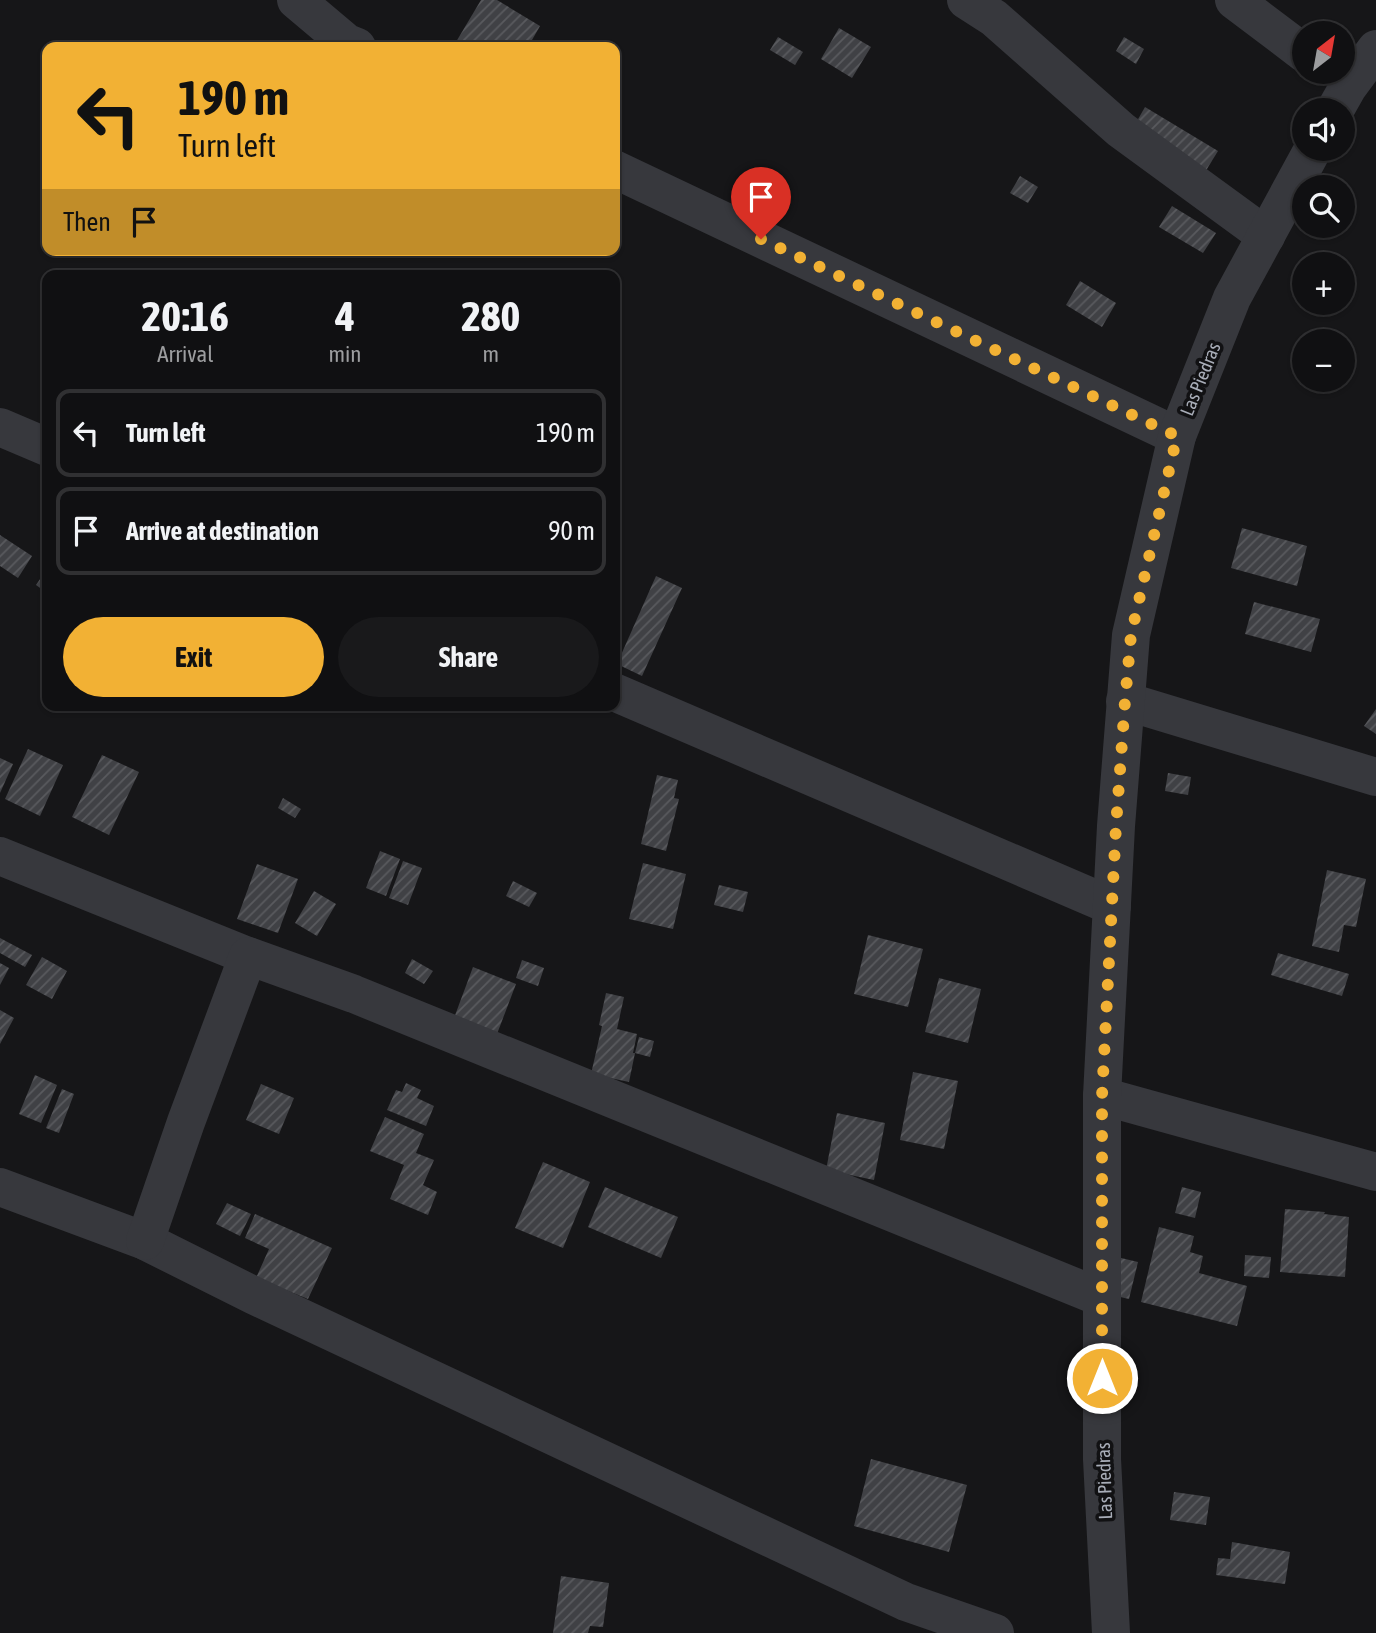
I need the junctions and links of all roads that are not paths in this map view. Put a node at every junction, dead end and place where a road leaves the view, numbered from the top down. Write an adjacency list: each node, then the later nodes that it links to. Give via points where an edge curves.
1 (296, 0): 4 (street)
2 (966, 0): 10 (street, via 1121,130)
3 (1234, 0): 5 (street)
4 (346, 42)
5 (1292, 44)
6 (1376, 49): 7 (street)
7 (1337, 90)
8 (1307, 161): 10 (street, Las Piedras)
9 (620, 172): 12 (street)
10 (1266, 236): 12 (street, Las Piedras, via 1232,298)
11 (0, 427): 13 (street)
12 (1177, 436): 15 (street, Las Piedras, via 1131,635)
13 (42, 445)
14 (620, 695): 18 (street)
15 (1125, 701): 16 (street); 18 (street, Las Piedras)
16 (1376, 777)
17 (0, 856): 19 (street)
18 (1112, 906): 20 (street, Las Piedras)
19 (248, 956): 23 (street); 24 (street, via 354,994)
20 (1102, 1096): 21 (street); 24 (street, Las Piedras)
21 (1376, 1172)
22 (0, 1187): 23 (street)
23 (145, 1241): 25 (street, via 906,1602)
24 (1102, 1298): 26 (street, Las Piedras, via 1102,1459)
25 (995, 1633)
26 (1111, 1633)

